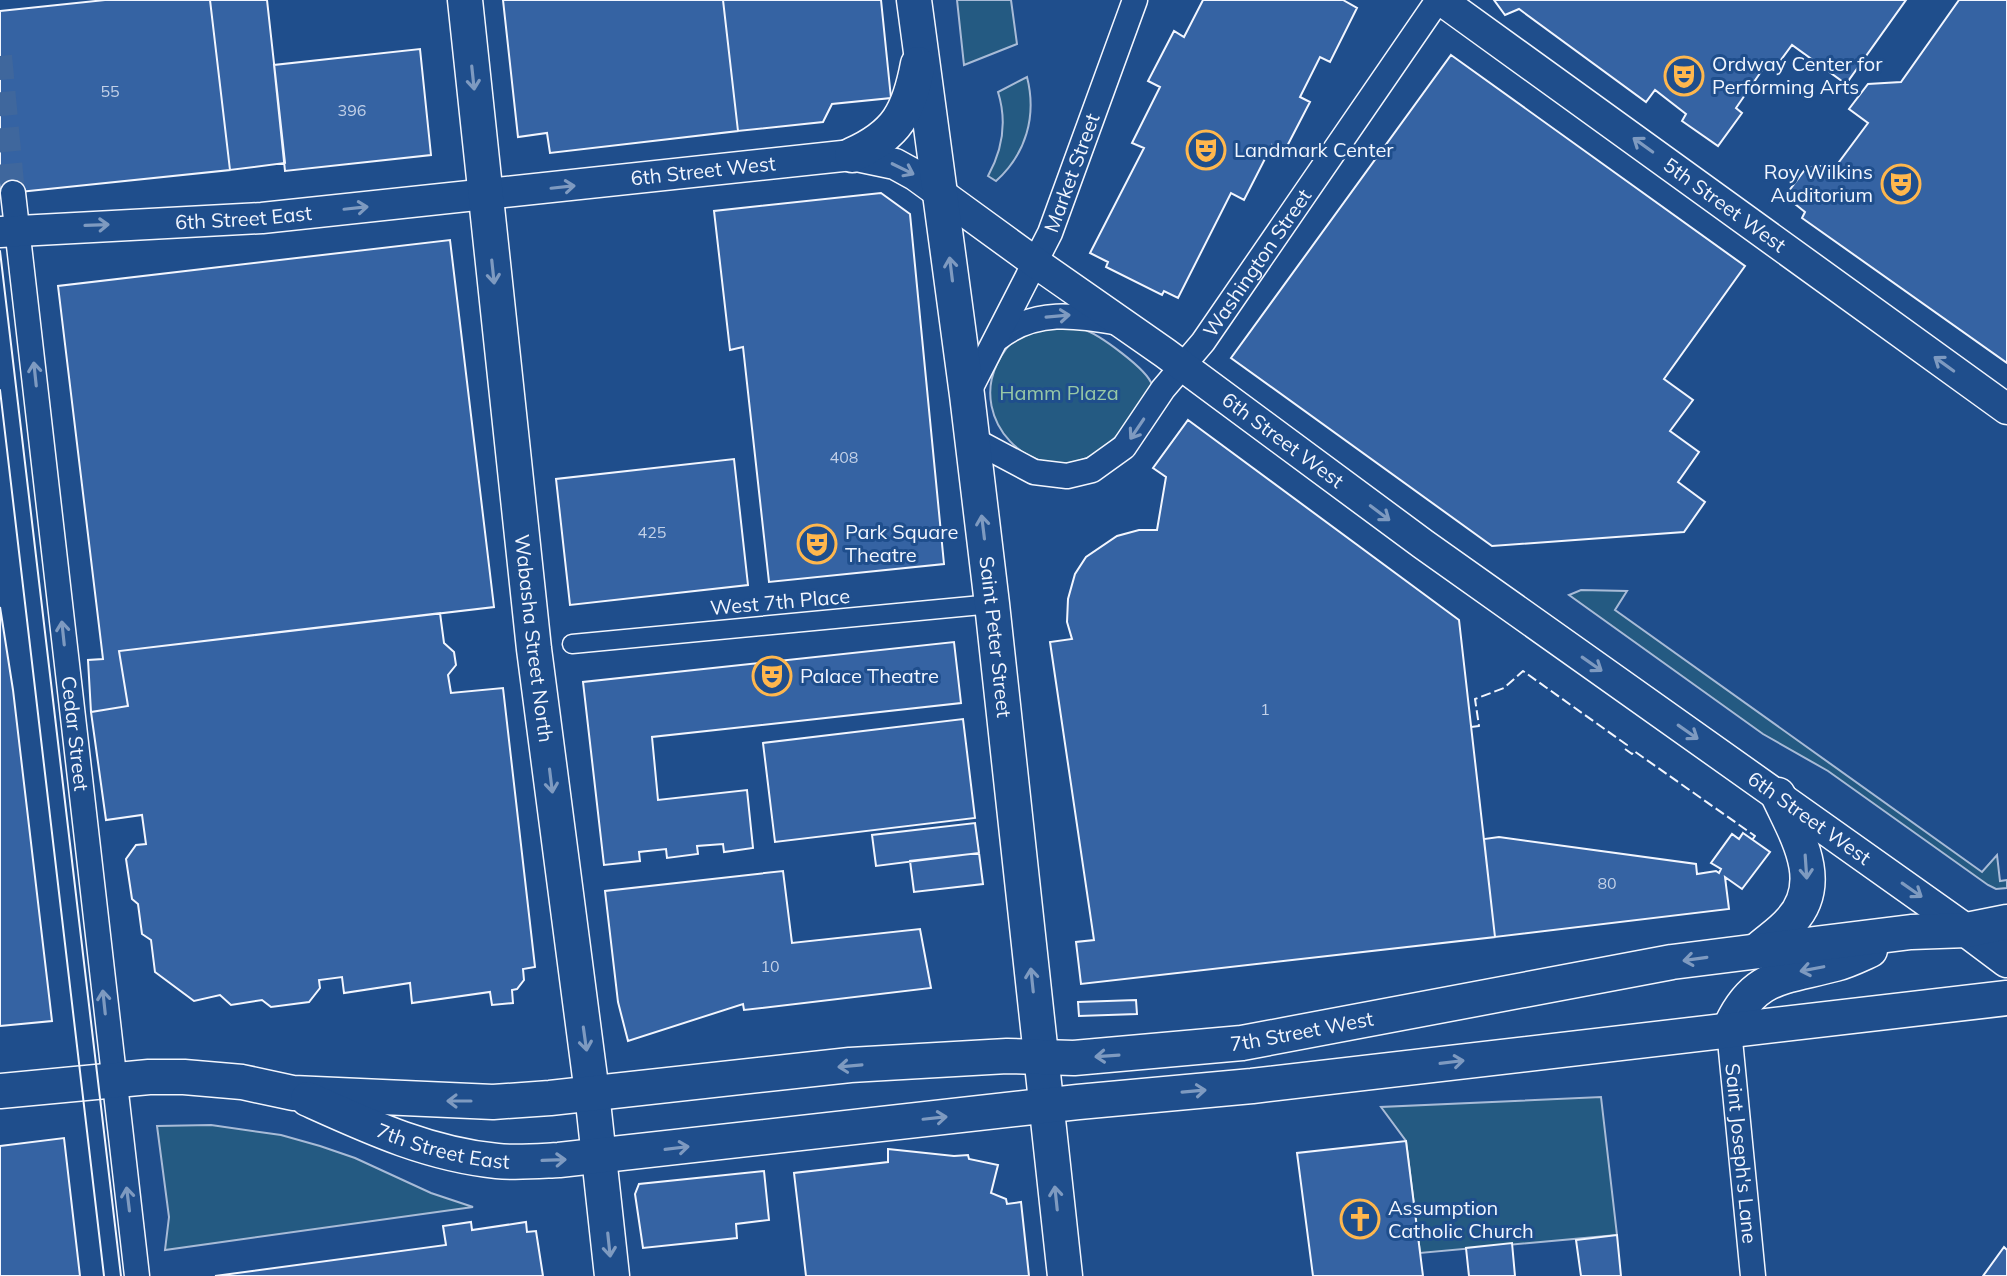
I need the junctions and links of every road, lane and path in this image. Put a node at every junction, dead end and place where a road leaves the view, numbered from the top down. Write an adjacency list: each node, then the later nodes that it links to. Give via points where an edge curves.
1 (465, 0): 8 (main road, Wabasha Street North, one-way to 8)
2 (914, 0): 5 (main road, Saint Peter Street)
3 (1135, 0): 11 (street, Market Street)
4 (1439, 0): 14 (street, Washington Street); 16 (street, 5th Street West, one-way to 4)
5 (921, 47): 6 (main road, via 912,94 895,126 876,144); 9 (main road, Saint Peter Street)
6 (852, 155): 8 (street, 6th Street West, one-way to 6); 9 (street, 6th Street West, one-way to 9, via 895,164)
7 (13, 193): 10 (street, Cedar Street)
8 (485, 194): 10 (street, 6th Street East, one-way to 8, via 262,218); 32 (main road, Wabasha Street North, one-way to 32, via 532,634)
9 (941, 195): 11 (street, 6th Street West); 15 (main road, Saint Peter Street, one-way to 9)
10 (10, 231): 29 (street, Cedar Street, one-way to 10)
11 (1036, 263): 12 (street, 6th Street West); 13 (street, Market Street)
12 (1125, 325): 13 (street, one-way to 12, via 1026,321 1060,315); 14 (street, 6th Street West)
13 (996, 340): 15 (street, Market Street)
14 (1183, 366): 17 (street, one-way to 17, via 1124,447 1092,470 1067,476 1034,472); 20 (street, 6th Street West, one-way to 20, via 1423,544)
15 (967, 395): 17 (main road, Saint Peter Street)
16 (2007, 409)
17 (972, 439): 18 (main road, Saint Peter Street, one-way to 17)
18 (992, 604): 19 (street, West 7th Place); 28 (main road, Saint Peter Street, one-way to 18)
19 (572, 644)
20 (1778, 795): 22 (street, 6th Street West, one-way to 22); 24 (main road, one-way to 24, via 1806,854 1807,887 1792,920)
21 (2007, 922): 22 (main road, 7th Street West)
22 (1967, 930): 23 (main road, 7th Street West); 25 (main road, 6th Street West)
23 (1911, 932): 24 (main road, 7th Street West); 27 (main road, one-way to 27, via 1838,964 1783,975 1752,992)
24 (1758, 950): 28 (main road, 7th Street West, one-way to 28, via 1242,1043)
25 (2007, 960)
26 (2007, 998): 27 (main road)
27 (1729, 1030): 33 (main road, one-way to 27); 38 (street, Saint Joseph's Lane)
28 (1040, 1058): 32 (main road, 7th Street West, one-way to 32, via 850,1065); 33 (main road, Saint Peter Street)
29 (113, 1080): 30 (main road, 7th Street East); 31 (main road, 7th Street East, via 184,1077); 35 (street, Cedar Street, one-way to 29)
30 (0, 1091)
31 (293, 1093): 32 (main road, 7th Street East, one-way to 31, via 493,1102); 34 (main road, 7th Street East, one-way to 34, via 399,1140 446,1154 499,1161)
32 (592, 1093): 34 (main road, Wabasha Street North)
33 (1046, 1106): 34 (main road, one-way to 33); 37 (main road, Saint Peter Street, one-way to 33)
34 (600, 1158): 36 (main road, Wabasha Street North, one-way to 36)
35 (137, 1276)
36 (612, 1276)
37 (1065, 1276)
38 (1753, 1276)

